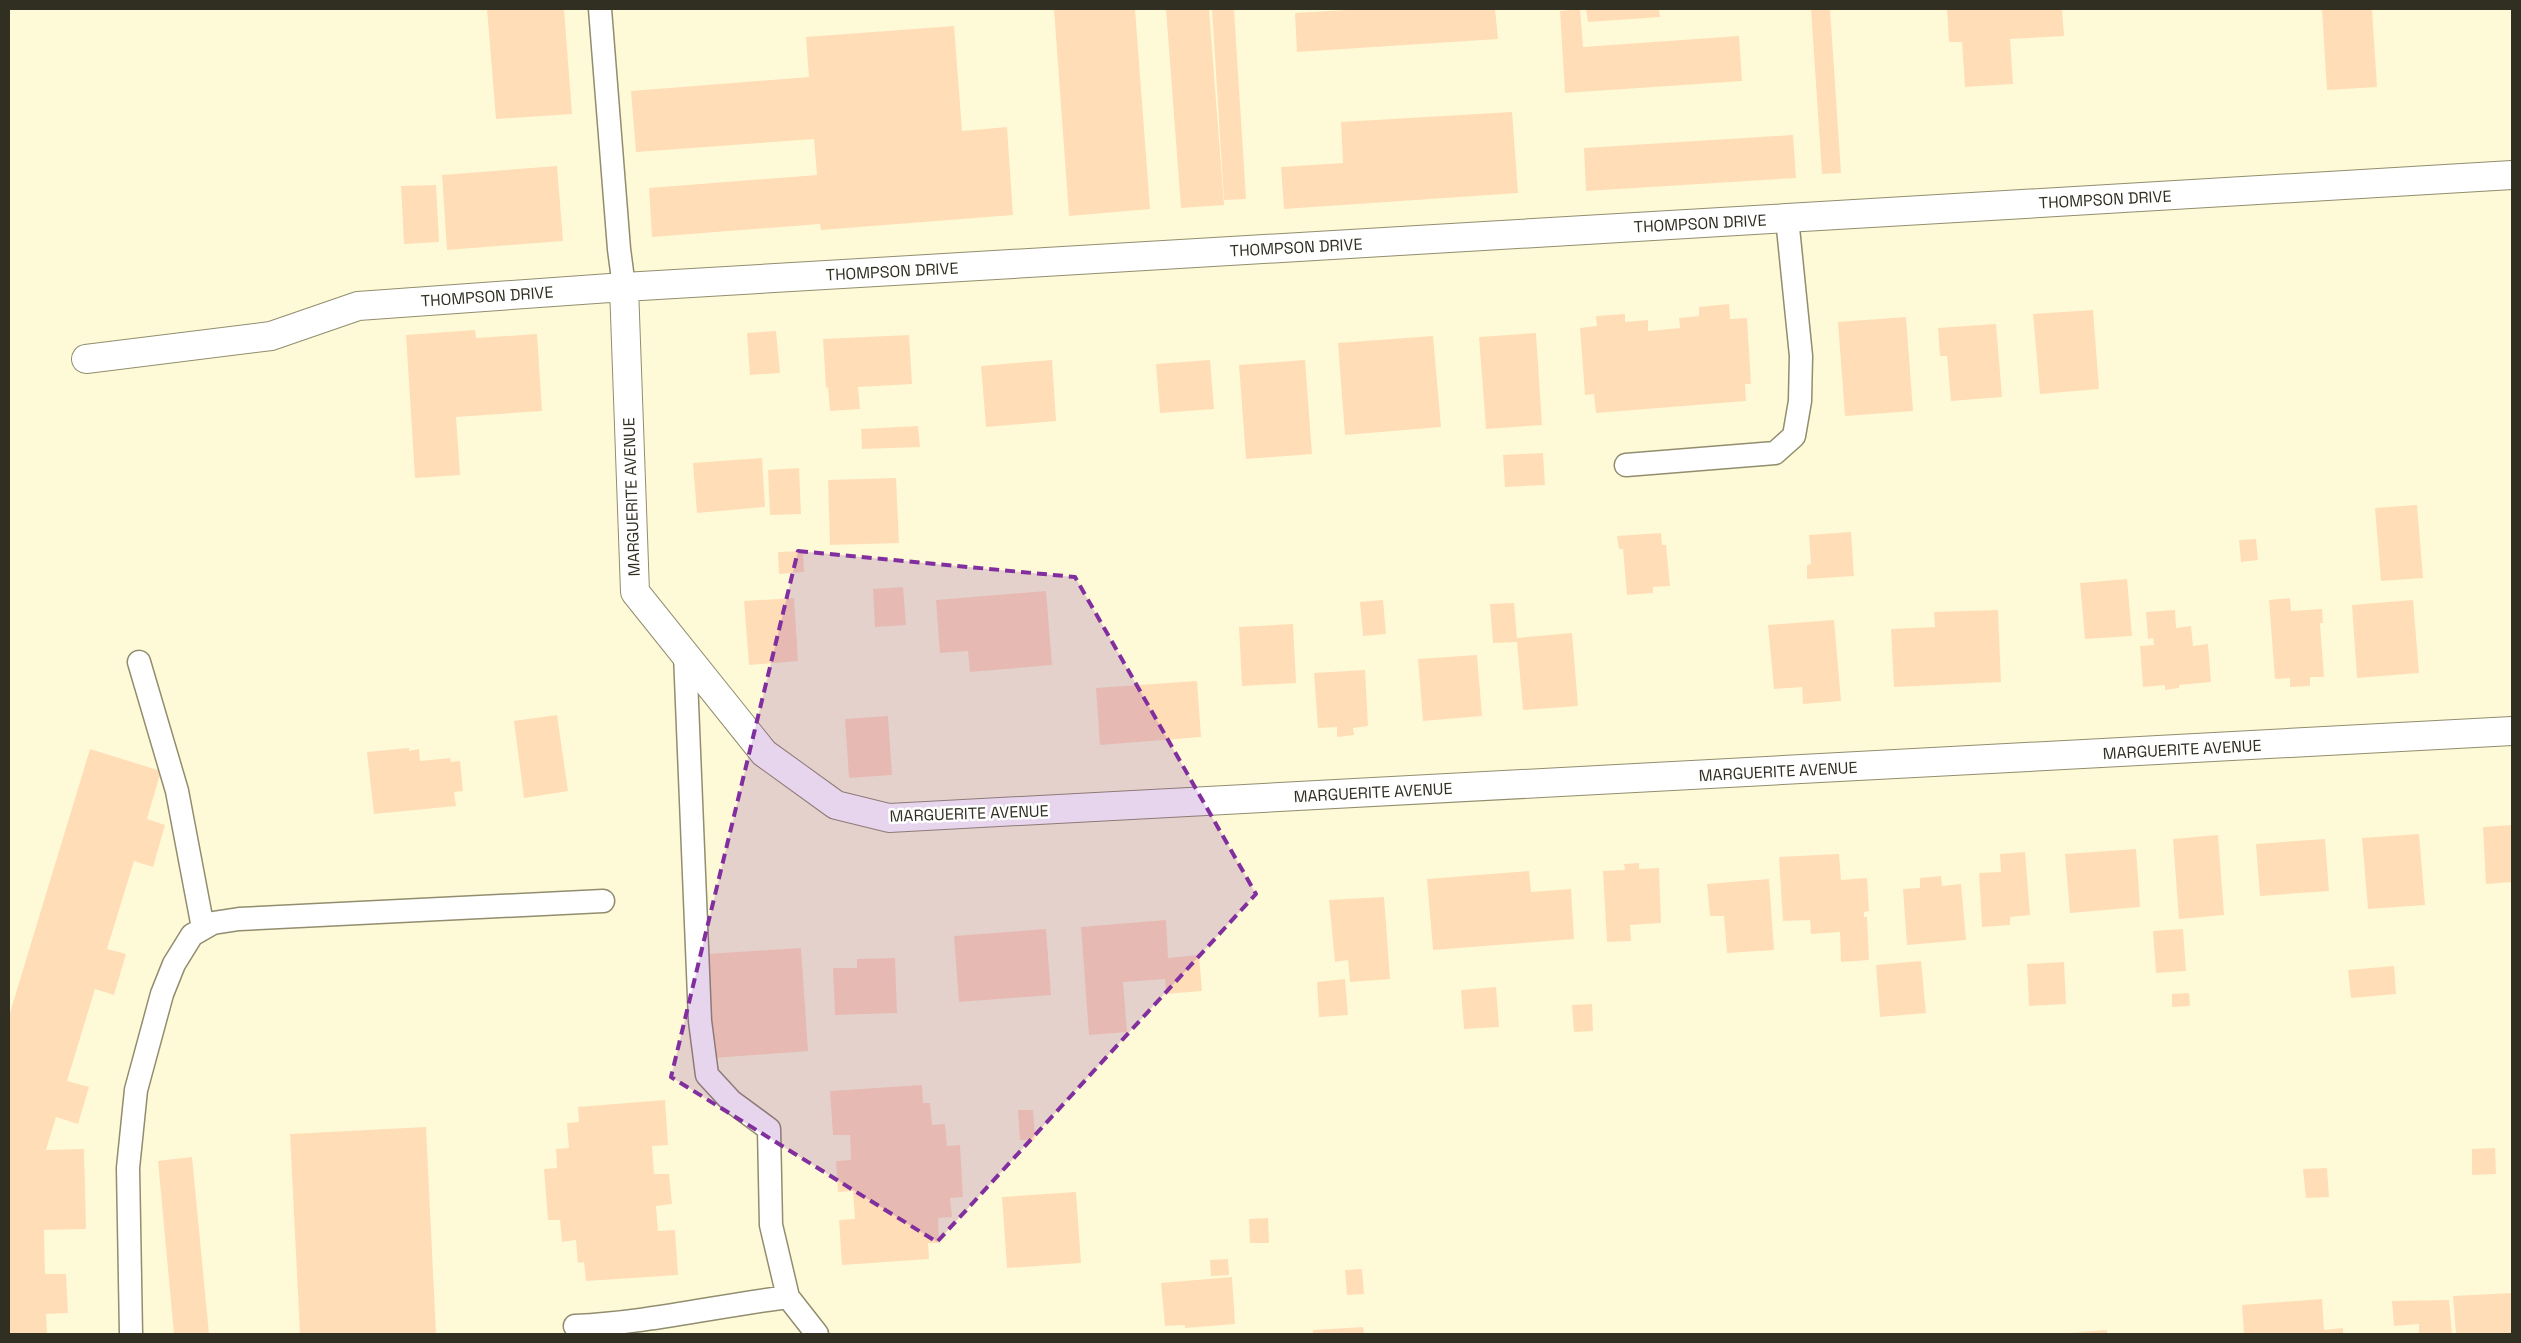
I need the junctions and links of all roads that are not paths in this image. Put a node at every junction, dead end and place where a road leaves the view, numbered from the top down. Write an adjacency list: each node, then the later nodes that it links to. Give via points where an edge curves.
1 (600, 9): 4 (lane)
2 (2512, 175): 3 (street, THOMPSON DRIVE)
3 (1787, 218): 4 (street, THOMPSON DRIVE); 6 (lane, via 1801,356 1800,401 1794,436 1775,453)
4 (624, 287): 5 (street, THOMPSON DRIVE, via 358,306 271,336); 7 (street, MARGUERITE AVENUE, via 635,592)
5 (86, 359)
6 (1626, 465)
7 (685, 654): 9 (street, MARGUERITE AVENUE, via 764,753 836,805 889,818); 12 (lane, via 700,1021 707,1075 731,1101 769,1129 771,1225)
8 (139, 662): 11 (lane, via 177,791)
9 (2512, 731)
10 (603, 902): 11 (lane, via 239,919)
11 (203, 928): 14 (lane, via 192,936 174,964 162,994 136,1090 128,1168)
12 (788, 1297): 13 (lane, via 613,1325); 15 (lane)
13 (575, 1326)
14 (131, 1334)
15 (817, 1334)

